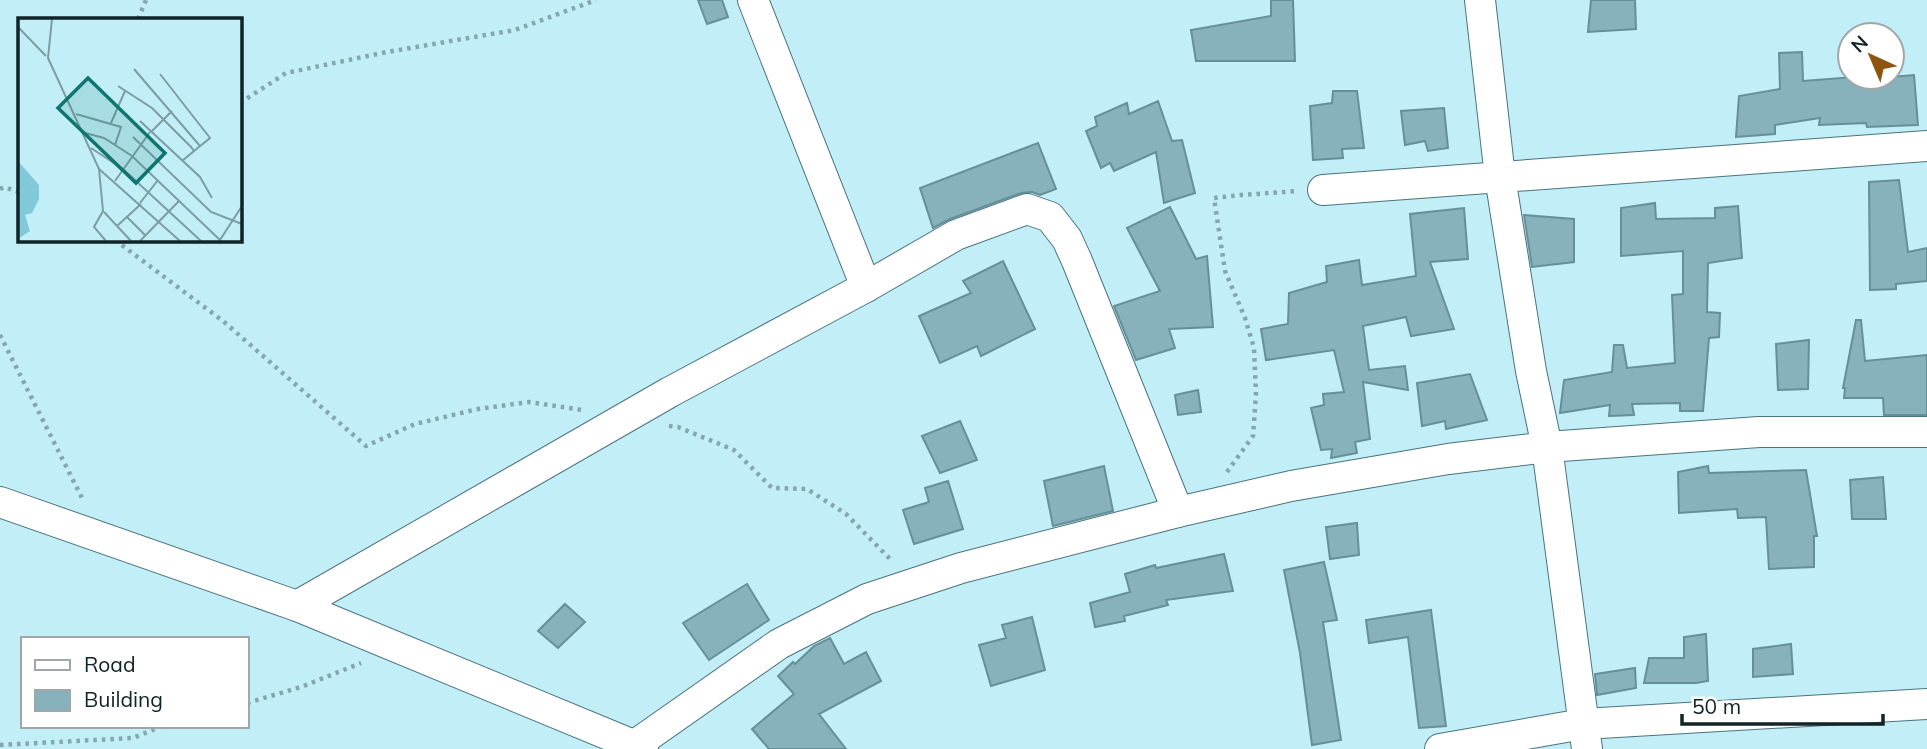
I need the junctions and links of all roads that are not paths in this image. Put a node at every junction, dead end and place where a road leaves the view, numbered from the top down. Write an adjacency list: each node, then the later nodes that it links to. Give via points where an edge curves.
1 (753, 0): 6 (street)
2 (1480, 0): 4 (street)
3 (1927, 146): 4 (street)
4 (1500, 177): 5 (street); 8 (street)
5 (1323, 190)
6 (866, 287): 10 (street, via 956,235 1027,209 1050,218 1077,261); 11 (street, via 682,385)
7 (1927, 432): 8 (street, via 1759,432)
8 (1548, 447): 10 (street, via 1291,486); 13 (street)
9 (0, 502): 11 (street)
10 (1178, 512): 14 (street, via 961,568 867,599 779,644)
11 (297, 606): 14 (street)
12 (1927, 705): 13 (street)
13 (1585, 737): 15 (street)
14 (639, 747)
15 (1440, 749)

